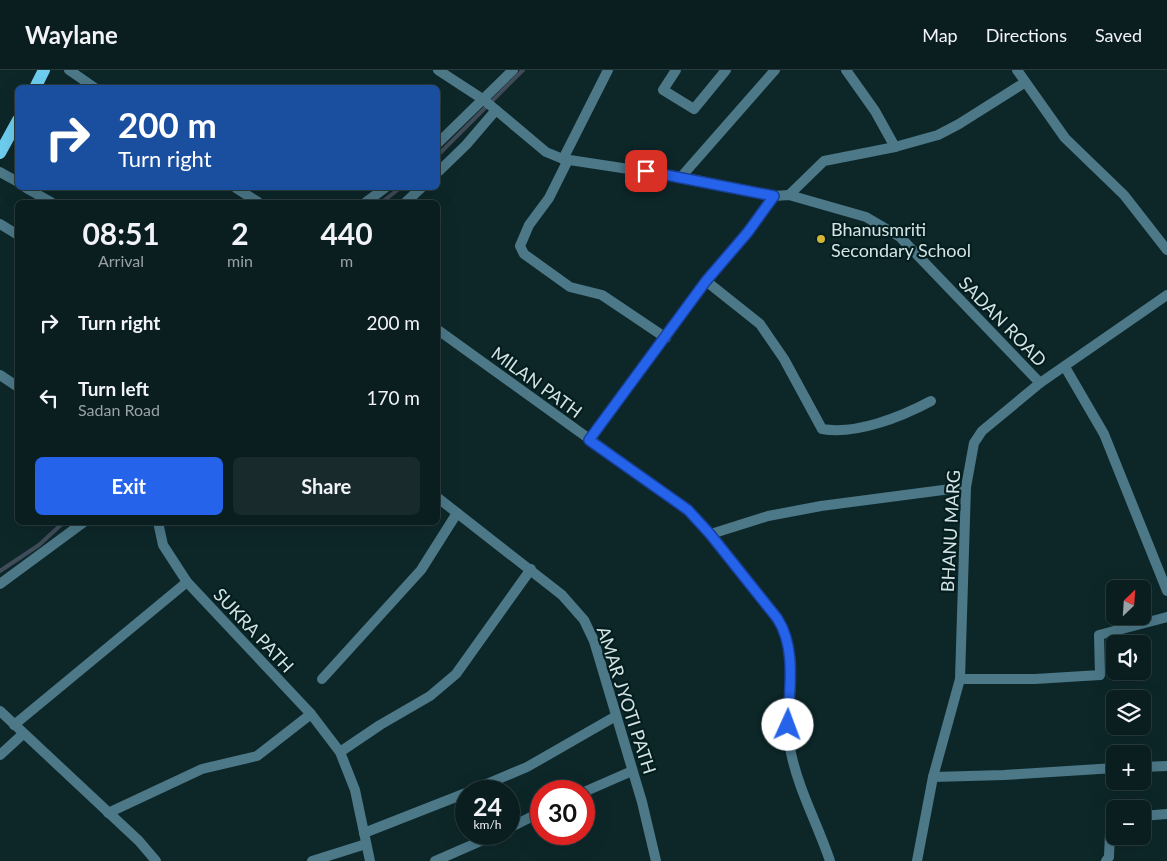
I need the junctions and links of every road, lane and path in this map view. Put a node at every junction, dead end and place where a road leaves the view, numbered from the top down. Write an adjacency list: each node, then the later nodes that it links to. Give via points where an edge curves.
1 (44, 70): 12 (main road)
2 (69, 70): 13 (street)
3 (438, 70): 14 (street, SADAN ROAD)
4 (513, 70): 14 (street)
5 (608, 70): 20 (street)
6 (676, 70): 7 (street, via 663,90 694,109)
7 (726, 70)
8 (775, 70): 23 (street)
9 (846, 70): 18 (street, via 876,111)
10 (1017, 70): 11 (street)
11 (1024, 83): 18 (street, via 938,135); 37 (street, via 1065,138 1124,194)
12 (36, 85)
13 (91, 85)
14 (484, 100): 15 (street, SADAN ROAD); 17 (street)
15 (496, 110): 20 (street, SADAN ROAD, via 546,152); 21 (street)
16 (15, 126): 19 (main road)
17 (440, 140)
18 (895, 147): 29 (street, via 824,161)
19 (0, 153)
20 (565, 160): 23 (street, SADAN ROAD); 41 (street, via 549,198 529,225 520,246 524,254 570,287 602,295)
21 (440, 170)
22 (0, 172): 24 (street)
23 (681, 177): 30 (street, SADAN ROAD)
24 (15, 180)
25 (30, 190): 31 (street)
26 (239, 190): 32 (street)
27 (382, 190): 33 (street)
28 (418, 190): 34 (street)
29 (789, 195): 30 (street, SADAN ROAD); 44 (street, SADAN ROAD, via 866,217 900,237)
30 (774, 196): 38 (street)
31 (47, 200)
32 (255, 200)
33 (369, 200)
34 (408, 200)
35 (0, 224): 36 (street)
36 (15, 233)
37 (1167, 250)
38 (706, 281): 41 (street); 46 (street, via 760,324 784,359 822,429 838,432 902,417)
39 (1166, 300): 42 (street, BHANU MARG)
40 (440, 331): 47 (street, MILAN PATH)
41 (666, 338): 47 (street)
42 (1065, 367): 44 (street, BHANU MARG); 57 (street, via 1104,434)
43 (0, 375): 45 (street)
44 (1040, 383): 48 (street, BHANU MARG, via 982,431 974,443)
45 (15, 386)
46 (931, 401)
47 (589, 440): 53 (street, MILAN PATH, via 688,510)
48 (966, 487): 53 (street, via 821,506 768,516); 60 (street, BHANU MARG)
49 (440, 500): 50 (street, AMAR JYOTI PATH)
50 (457, 513): 54 (street, AMAR JYOTI PATH); 59 (street, via 421,570)
51 (80, 525): 56 (street)
52 (159, 525): 55 (street, SUKRA PATH, via 163,545)
53 (710, 534): 88 (street, MILAN PATH, via 785,630 789,644 790,752)
54 (531, 569): 63 (street, AMAR JYOTI PATH, via 562,595 584,620 594,641); 66 (street, via 456,674 430,696)
55 (187, 582): 62 (street, SUKRA PATH); 64 (street)
56 (0, 584)
57 (1167, 591)
58 (1167, 617): 60 (street, via 1099,635 1100,675)
59 (322, 679)
60 (960, 679): 72 (street, BHANU MARG)
61 (0, 711): 64 (street)
62 (310, 714): 66 (street, SUKRA PATH); 76 (street, via 257,756 202,769)
63 (616, 716): 71 (street, AMAR JYOTI PATH); 73 (street, via 527,767)
64 (14, 725): 65 (street)
65 (24, 734): 67 (street); 76 (street)
66 (340, 752): 79 (street, SUKRA PATH, via 355,790)
67 (0, 755)
68 (1167, 766): 69 (street)
69 (1151, 767)
70 (1106, 769): 72 (street)
71 (632, 771): 74 (street); 87 (street, AMAR JYOTI PATH)
72 (933, 776): 89 (street, BHANU MARG)
73 (496, 780)
74 (595, 787)
75 (455, 797): 79 (street)
76 (108, 813): 83 (street)
77 (1167, 814): 78 (street)
78 (1151, 815)
79 (364, 833): 80 (street, SUKRA PATH)
80 (366, 844): 84 (street); 85 (street, SUKRA PATH)
81 (472, 845): 86 (street)
82 (1110, 845): 90 (street)
83 (156, 861)
84 (312, 861)
85 (370, 861)
86 (435, 861)
87 (656, 861)
88 (830, 861)
89 (917, 861)
90 (1106, 861)

